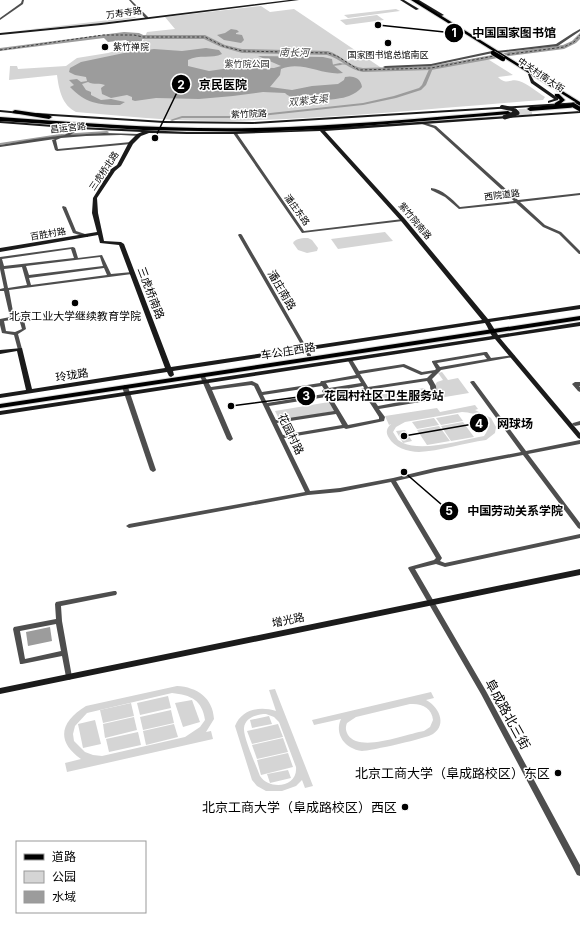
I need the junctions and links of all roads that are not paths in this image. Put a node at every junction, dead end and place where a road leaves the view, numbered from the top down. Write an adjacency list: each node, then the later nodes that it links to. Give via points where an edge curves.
1 (23, 0): 14 (street)
2 (130, 0): 13 (street)
3 (278, 0): 13 (street, 万寿寺路)
4 (297, 0): 13 (street, 万寿寺路)
5 (402, 0): 10 (street)
6 (408, 0): 11 (main road)
7 (413, 0): 8 (main road)
8 (418, 1): 9 (main road); 12 (main road)
9 (424, 5): 12 (street)
10 (417, 9): 11 (main road)
11 (428, 12): 19 (main road)
12 (442, 16): 19 (main road)
13 (146, 17): 17 (street, 万寿寺路)
14 (0, 19)
15 (580, 30): 16 (street)
16 (575, 32): 18 (street); 19 (street, via 557,44)
17 (0, 33)
18 (580, 34)
19 (495, 52): 20 (main road, bridge); 21 (street, via 431,65)
20 (505, 58): 22 (main road, 中关村南大街); 25 (main road, 中关村南大街)
21 (385, 67)
22 (529, 75): 23 (main road, 中关村南大街); 28 (street, via 532,82 556,100 452,109)
23 (557, 95): 24 (main road, via 563,100); 25 (main road, 中关村南大街)
24 (557, 104): 25 (street, 紫竹院路); 29 (street, 紫竹院路)
25 (577, 106): 26 (highway); 29 (street, 紫竹院路)
26 (531, 110)
27 (15, 112): 30 (street, 紫竹院路); 31 (street, 紫竹院路, via 219,124); 32 (highway)
28 (447, 112): 29 (street, 紫竹院路); 31 (street, 紫竹院路)
29 (505, 112): 33 (street, 紫竹院路); 35 (highway, 紫竹院路)
30 (0, 117): 32 (highway, 紫竹院路); 36 (street, 紫竹院路); 37 (highway)
31 (354, 118): 35 (highway)
32 (49, 120): 37 (highway, 紫竹院路)
33 (423, 122): 34 (street, 紫竹院路); 51 (street, via 435,126)
34 (369, 126): 35 (highway)
35 (325, 127): 37 (highway, 紫竹院路); 39 (highway, 紫竹院路); 41 (street, 紫竹院路); 53 (street, 紫竹院南路)
36 (79, 128): 38 (street, 紫竹院路); 42 (street, 昌运宫路)
37 (187, 128): 39 (highway, 紫竹院路)
38 (106, 129): 40 (street, 紫竹院路); 42 (street)
39 (256, 130): 41 (highway)
40 (151, 131): 43 (street, 紫竹院路); 44 (street, 三虎桥北路)
41 (300, 131): 43 (street, 紫竹院路)
42 (73, 132): 45 (street); 46 (street)
43 (235, 133): 53 (street, 潘庄东路, via 303,232)
44 (139, 135): 45 (street, 昌运宫路, via 111,133); 47 (street, 三虎桥北路)
45 (64, 136): 47 (street, via 54,140 57,150); 48 (street, 昌运宫路)
46 (0, 142)
47 (131, 143): 54 (street, 三虎桥北路, via 119,166 113,170 95,198)
48 (0, 146)
49 (432, 188): 51 (street, 西院道路, via 459,208)
50 (580, 194): 51 (street, 西院道路)
51 (518, 201): 58 (street, via 544,226 560,233)
52 (64, 208): 56 (street, via 74,232)
53 (403, 220): 71 (street, 紫竹院南路)
54 (99, 233): 56 (street, 百胜村路); 63 (street, 三虎桥南路, via 102,242 121,244)
55 (240, 235): 75 (street, 潘庄南路)
56 (87, 236): 57 (street, 百胜村路)
57 (0, 250)
58 (580, 252)
59 (76, 259): 60 (street, via 73,248 0,258); 61 (street); 62 (street, via 101,256)
60 (1, 265): 61 (street); 67 (street)
61 (24, 265): 65 (street)
62 (106, 267): 64 (street); 65 (street)
63 (132, 273): 64 (street); 83 (street, 三虎桥南路)
64 (110, 276): 66 (street)
65 (27, 277): 66 (street)
66 (30, 286): 67 (street)
67 (3, 290): 70 (street)
68 (580, 307): 71 (street)
69 (580, 314): 73 (main road, 车公庄西路)
70 (12, 318): 74 (street, via 21,317 24,329); 74 (street, via 1,320 4,332)
71 (486, 321): 73 (street, 紫竹院南路); 75 (street)
72 (579, 323): 73 (main road, 车公庄西路)
73 (496, 332): 78 (main road, 车公庄西路); 79 (street, 紫竹院南路); 80 (street); 87 (main road, 车公庄西路); 107 (street, 紫竹院南路)
74 (16, 334): 76 (street)
75 (305, 348): 78 (street, 潘庄南路); 83 (street)
76 (20, 349): 77 (street); 96 (street)
77 (0, 352)
78 (309, 355): 83 (main road, 车公庄西路)
79 (513, 356): 81 (street); 111 (street, 紫竹院南路)
80 (349, 359): 84 (street); 87 (street)
81 (490, 360): 82 (street); 82 (street, via 485,353 434,362)
82 (438, 370): 84 (street, via 421,374 404,365); 88 (street)
83 (170, 372): 85 (street); 86 (main road, 车公庄西路)
84 (358, 374): 90 (street, via 323,382); 92 (street)
85 (123, 377): 86 (street, 玲珑路); 96 (street, 玲珑路)
86 (148, 378): 100 (main road, 车公庄西路)
87 (203, 379): 93 (street); 94 (main road, 车公庄西路)
88 (429, 379): 92 (street); 103 (street, via 434,397)
89 (472, 382): 114 (street)
90 (324, 384): 97 (street); 98 (street)
91 (580, 384): 95 (street, via 575,384)
92 (365, 386): 97 (street); 103 (street, via 364,389)
93 (208, 388): 98 (street, 花园村路, via 252,383); 112 (street)
94 (126, 390): 102 (main road, 车公庄西路); 105 (street); 115 (street)
95 (580, 390)
96 (28, 391): 99 (street, 玲珑路)
97 (327, 392): 101 (street); 104 (street)
98 (261, 394): 101 (street, 花园村路)
99 (0, 396)
100 (0, 401)
101 (266, 405): 106 (street, 花园村路)
102 (0, 406)
103 (377, 408): 108 (street, via 382,420)
104 (337, 412): 106 (street); 108 (street)
105 (0, 413)
106 (274, 422): 110 (street, 花园村路)
107 (577, 424): 109 (street, 紫竹院南路)
108 (345, 426): 110 (street)
109 (580, 430)
110 (281, 437): 117 (street, 花园村路)
111 (580, 438)
112 (230, 439)
113 (580, 442): 114 (street)
114 (525, 453): 116 (street); 119 (street)
115 (153, 470)
116 (392, 480): 117 (street); 121 (street, via 439,558)
117 (308, 493): 118 (street)
118 (129, 526)
119 (580, 527)
120 (580, 536): 121 (street, via 445,565)
121 (436, 562): 124 (street, 阜成路北三街, via 411,568)
122 (580, 572): 124 (street, 增光路)
123 (114, 593): 125 (street, via 58,604)
124 (431, 602): 127 (street, 增光路); 129 (street, 阜成路北三街, via 491,706)
125 (59, 621): 126 (street); 126 (street, via 16,629 22,662)
126 (65, 653): 127 (street)
127 (69, 677): 128 (street, 增光路)
128 (0, 691)
129 (580, 873)

